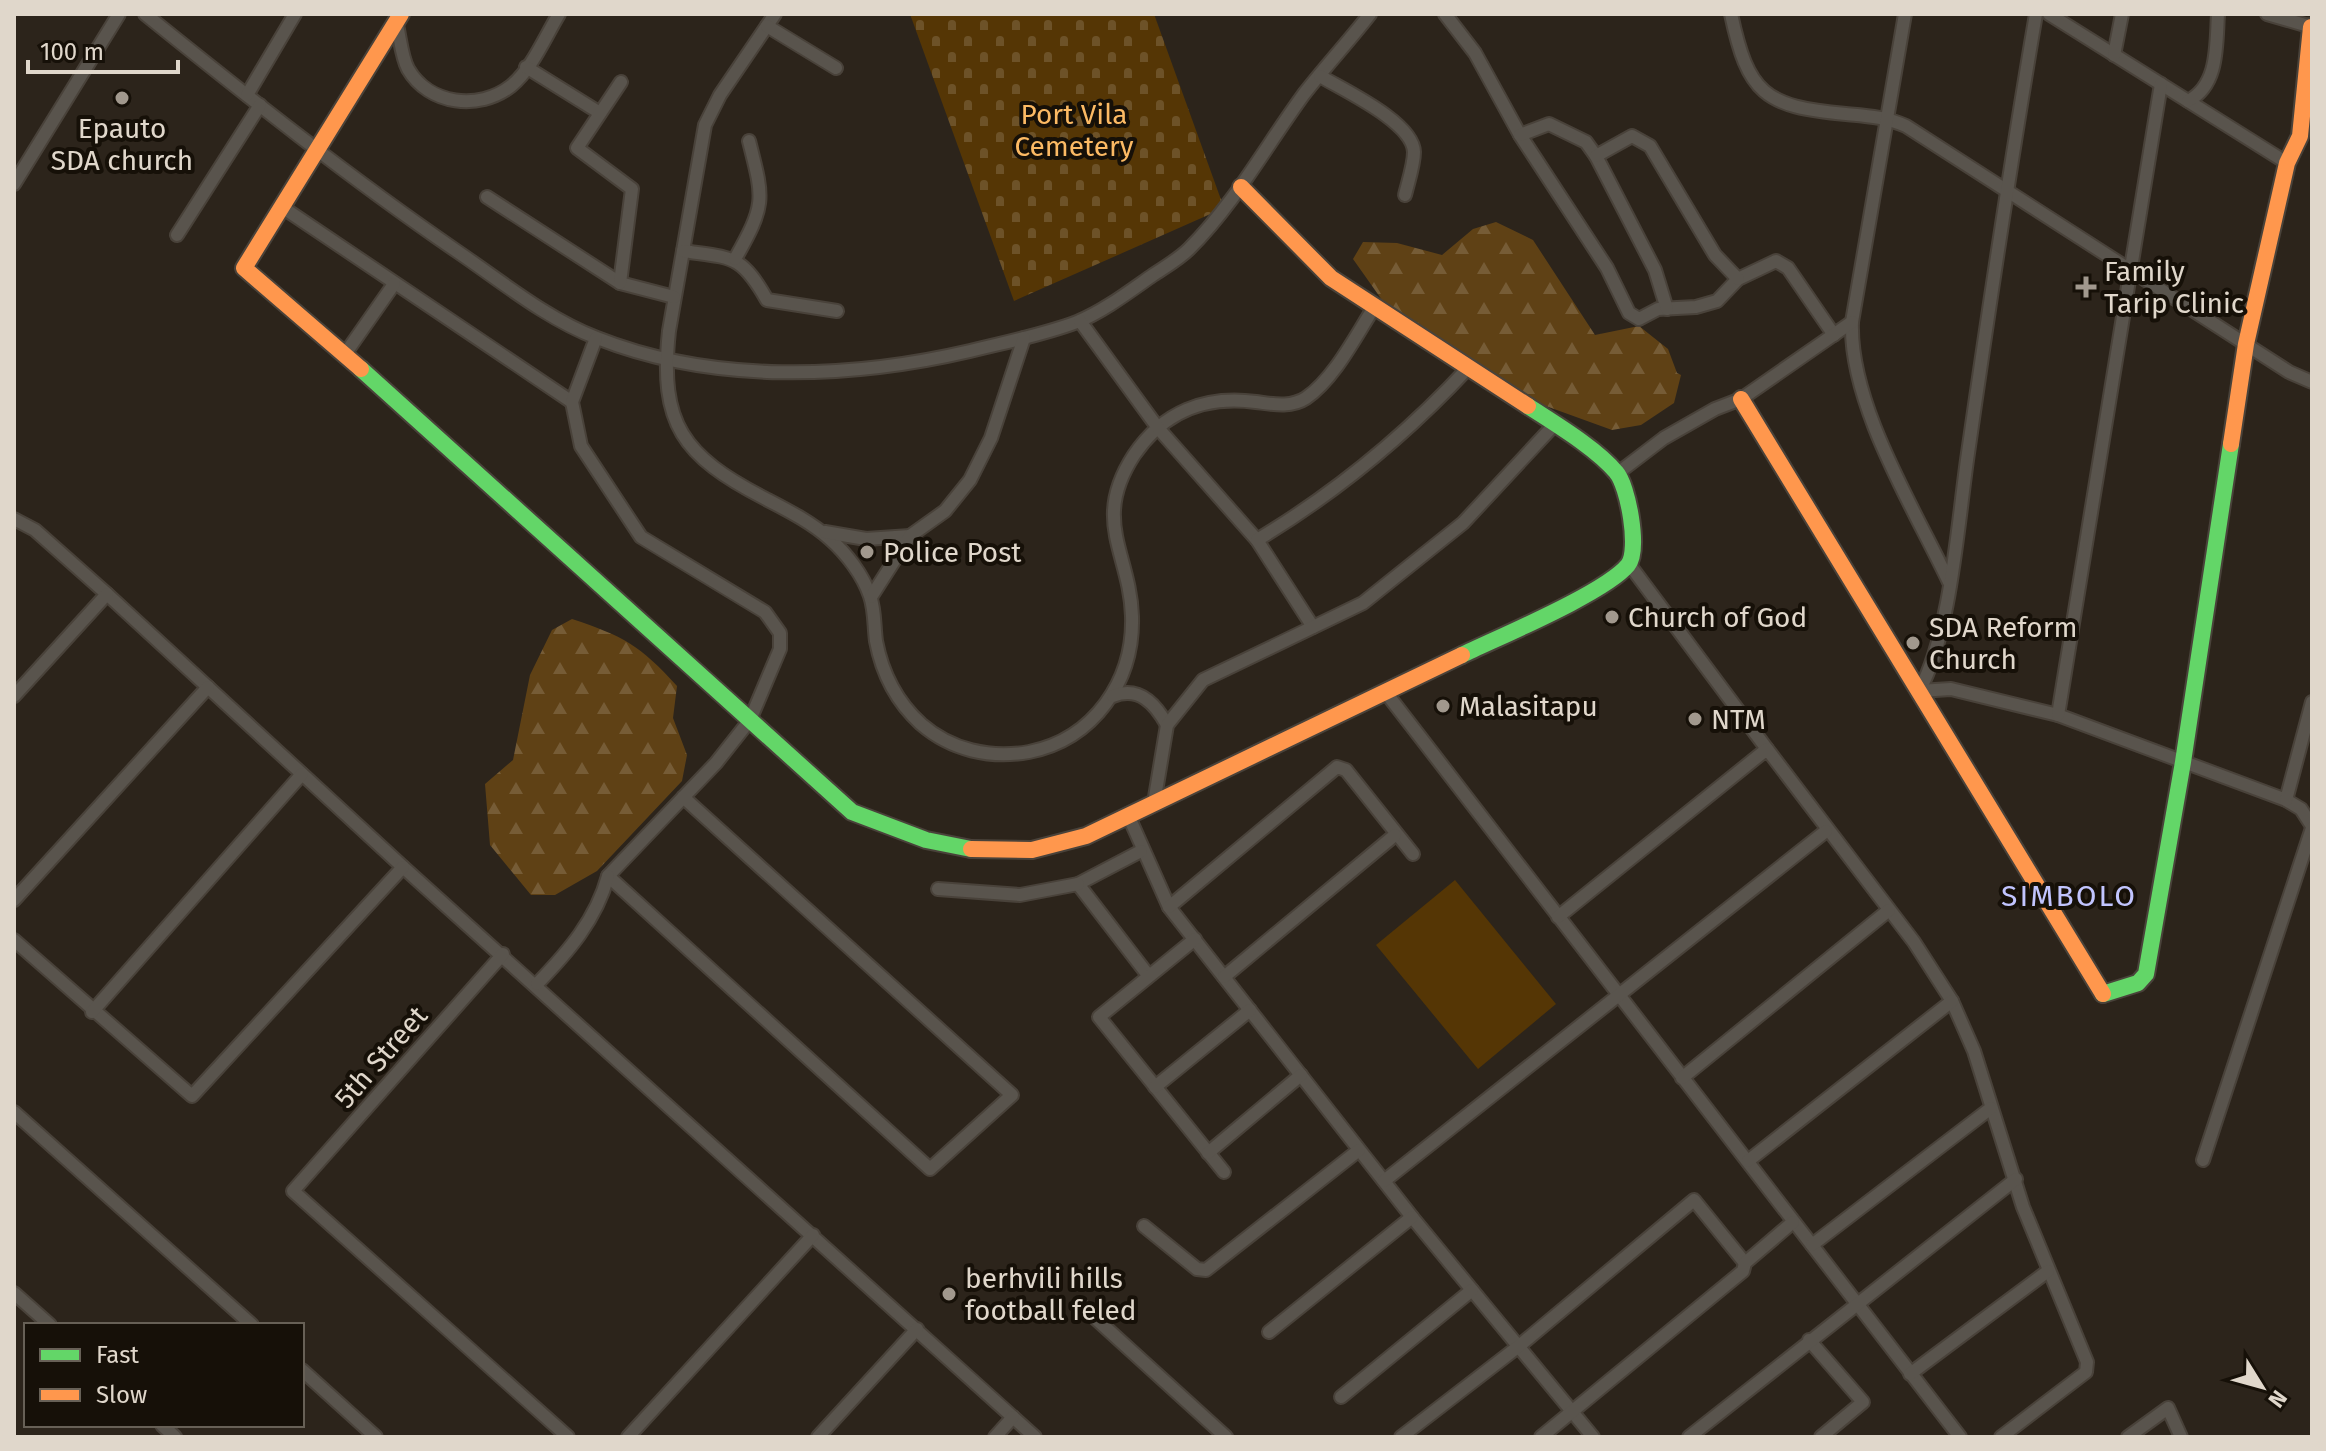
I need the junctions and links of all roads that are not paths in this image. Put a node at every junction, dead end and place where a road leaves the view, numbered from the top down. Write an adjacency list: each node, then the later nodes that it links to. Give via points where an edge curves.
1 (119, 14): 34 (street)
2 (145, 14): 24 (street)
3 (295, 14): 24 (street)
4 (559, 14): 19 (street)
5 (775, 14): 16 (street)
6 (1370, 14): 21 (street)
7 (1445, 14): 29 (street, via 1475,53)
8 (1731, 14): 28 (street, via 1747,71 1771,99 1824,112)
9 (1905, 14): 28 (street)
10 (2036, 14): 36 (street)
11 (2049, 14): 18 (street)
12 (2122, 14): 18 (street)
13 (2218, 14): 25 (street, via 2207,85)
14 (2267, 14): 17 (street)
15 (398, 17): 19 (street, via 408,68 437,95 457,102 494,96); 31 (street)
16 (767, 26): 20 (street); 41 (street, via 705,125)
17 (2312, 27): 33 (street, via 2300,136)
18 (2114, 55): 23 (street)
19 (526, 67): 27 (street)
20 (836, 68)
21 (1320, 76): 35 (street); 37 (street, via 1411,138 1414,152)
22 (621, 82): 27 (street)
23 (2161, 84): 25 (street); 43 (street)
24 (247, 95): 26 (street)
25 (2188, 101): 33 (street)
26 (260, 105): 31 (street); 40 (street)
27 (600, 113): 45 (street, via 577,148 632,189)
28 (1888, 118): 36 (street); 52 (street)
29 (1520, 135): 32 (street, via 1549,124 1586,142); 49 (street, via 1607,268 1629,313 1639,319)
30 (749, 141): 42 (street, via 761,206)
31 (314, 149): 39 (street); 54 (street, via 525,298)
32 (1596, 156): 44 (street, via 1632,136 1650,146 1715,255); 49 (street, via 1655,270)
33 (2287, 163): 56 (street)
34 (14, 184)
35 (1241, 187): 48 (street, via 1331,278); 51 (street, via 1187,251)
36 (2006, 189): 43 (street); 71 (street)
37 (1405, 195)
38 (487, 197): 45 (street)
39 (282, 207): 46 (street); 57 (street, via 244,268)
40 (177, 235)
41 (683, 251): 42 (street); 47 (street)
42 (735, 259): 50 (street, via 767,300)
43 (2128, 268): 56 (street); 81 (street)
44 (1738, 279): 49 (street, via 1717,301); 53 (street, via 1776,261 1788,268)
45 (620, 283): 47 (street)
46 (394, 284): 57 (street); 62 (street)
47 (674, 297): 58 (street)
48 (1375, 306): 59 (street); 64 (street, via 1307,398 1287,404 1202,403)
49 (1667, 309)
50 (837, 311)
51 (1080, 321): 55 (street); 64 (street)
52 (1852, 322): 53 (street); 71 (street, via 1851,351 1862,396)
53 (1834, 335): 61 (street)
54 (596, 338): 58 (street); 62 (street)
55 (1024, 338): 58 (street, via 860,369 729,369); 68 (street, via 991,438 970,480 945,511)
56 (2246, 344): 60 (street); 85 (street)
57 (345, 354): 82 (street)
58 (666, 357): 67 (street, via 674,421 688,444 713,468)
59 (1469, 367): 63 (street); 69 (street, via 1379,456 1315,505)
60 (2312, 382)
61 (1741, 399): 65 (street, via 1664,438); 76 (street)
62 (572, 402): 82 (street, via 581,446 641,537 773,620 780,649)
63 (1555, 424): 65 (street); 74 (street, via 1463,523 1363,603)
64 (1158, 428): 69 (street); 79 (street, via 1127,468 1112,520 1132,612 1130,649)
65 (1618, 473): 70 (street, via 1634,533)
66 (14, 519): 72 (street, via 35,530)
67 (822, 532): 68 (street, via 866,539); 73 (street, via 856,569)
68 (910, 536): 73 (street)
69 (1257, 540): 74 (street)
70 (1629, 564): 77 (street, via 1608,583); 84 (street)
71 (1949, 583): 76 (street, via 1934,659)
72 (107, 594): 75 (street); 78 (street)
73 (871, 597): 79 (street, via 879,653 893,690 933,734 960,748 1012,755 1053,745 1086,725)
74 (1313, 627): 83 (street, via 1203,680)
75 (208, 687): 86 (street); 100 (street)
76 (1919, 691): 81 (street, via 1951,689); 85 (street, via 2104,995 2138,983 2146,974)
77 (1387, 694): 89 (street); 103 (street)
78 (14, 696)
79 (1113, 696): 83 (street, via 1125,692 1144,697)
80 (2312, 702): 88 (street)
81 (2058, 715): 85 (street)
82 (750, 720): 87 (street); 90 (street, via 852,812 916,839 1004,852 1063,843)
83 (1167, 725): 89 (street)
84 (1767, 749): 92 (street); 103 (street)
85 (2183, 762): 88 (street)
86 (302, 774): 96 (street); 113 (street)
87 (683, 797): 97 (street); 97 (street, via 1012,1095 930,1169)
88 (2286, 800): 91 (street, via 2301,809)
89 (1154, 803): 90 (street)
90 (1129, 817): 94 (street)
91 (2312, 827): 121 (street)
92 (1826, 831): 102 (street); 110 (street)
93 (1395, 835): 95 (street); 101 (street, via 1346,770 1337,767); 108 (street)
94 (1141, 851): 98 (street); 101 (street)
95 (1413, 854)
96 (403, 867): 106 (street); 113 (street, via 192,1096)
97 (608, 876): 109 (street, via 602,898 572,947)
98 (1078, 884): 99 (street, via 1020,895); 107 (street)
99 (938, 889)
100 (14, 900)
101 (1169, 907): 104 (street)
102 (1889, 910): 111 (street); 115 (street)
103 (1558, 917): 110 (street)
104 (1195, 939): 107 (street); 108 (street)
105 (14, 940): 113 (street)
106 (503, 954): 109 (street); 149 (street, 5th Street, via 293,1191)
107 (1148, 975): 116 (street, via 1099,1017)
108 (1224, 977): 112 (street)
109 (537, 984): 129 (street)
110 (1620, 997): 115 (street); 125 (street)
111 (1952, 1001): 117 (street); 122 (street)
112 (1250, 1010): 114 (street); 116 (street)
113 (92, 1012)
114 (1301, 1075): 119 (street); 120 (street)
115 (1682, 1078): 122 (street)
116 (1155, 1087): 120 (street)
117 (1991, 1108): 124 (street); 130 (street)
118 (14, 1112): 138 (street)
119 (1359, 1150): 125 (street); 128 (street, via 1206,1270 1197,1269)
120 (1208, 1153): 123 (street)
121 (2203, 1160)
122 (1748, 1161): 127 (street)
123 (1224, 1172)
124 (2016, 1179): 132 (street); 135 (street)
125 (1384, 1181): 126 (street)
126 (1412, 1217): 133 (street); 140 (street)
127 (1793, 1222): 130 (street); 131 (street)
128 (1144, 1226)
129 (813, 1235): 139 (street); 150 (street)
130 (1812, 1245): 135 (street)
131 (1745, 1263): 142 (street, via 1694,1200); 146 (street, via 1743,1271)
132 (2048, 1271): 144 (street); 161 (street, via 2088,1367)
133 (1472, 1290): 142 (street); 145 (street)
134 (14, 1293): 137 (street)
135 (1855, 1303): 141 (street); 144 (street)
136 (1083, 1307): 154 (street)
137 (48, 1323)
138 (250, 1323)
139 (917, 1329): 147 (street); 151 (street)
140 (1269, 1332)
141 (1809, 1340): 158 (street); 159 (street, via 1863,1402)
142 (1519, 1346): 146 (street); 155 (street)
143 (304, 1372): 148 (street)
144 (1910, 1374): 160 (street)
145 (1341, 1397)
146 (1573, 1411): 156 (street); 157 (street)
147 (1013, 1417): 152 (street); 153 (street)
148 (376, 1437)
149 (568, 1437)
150 (628, 1437)
151 (818, 1437)
152 (995, 1437)
153 (1035, 1437)
154 (1226, 1437)
155 (1401, 1437)
156 (1541, 1437)
157 (1593, 1437)
158 (1689, 1437)
159 (1821, 1437)
160 (1960, 1437)
161 (2001, 1437)
162 (2128, 1437): 163 (street, via 2168,1408)
163 (2181, 1437)

